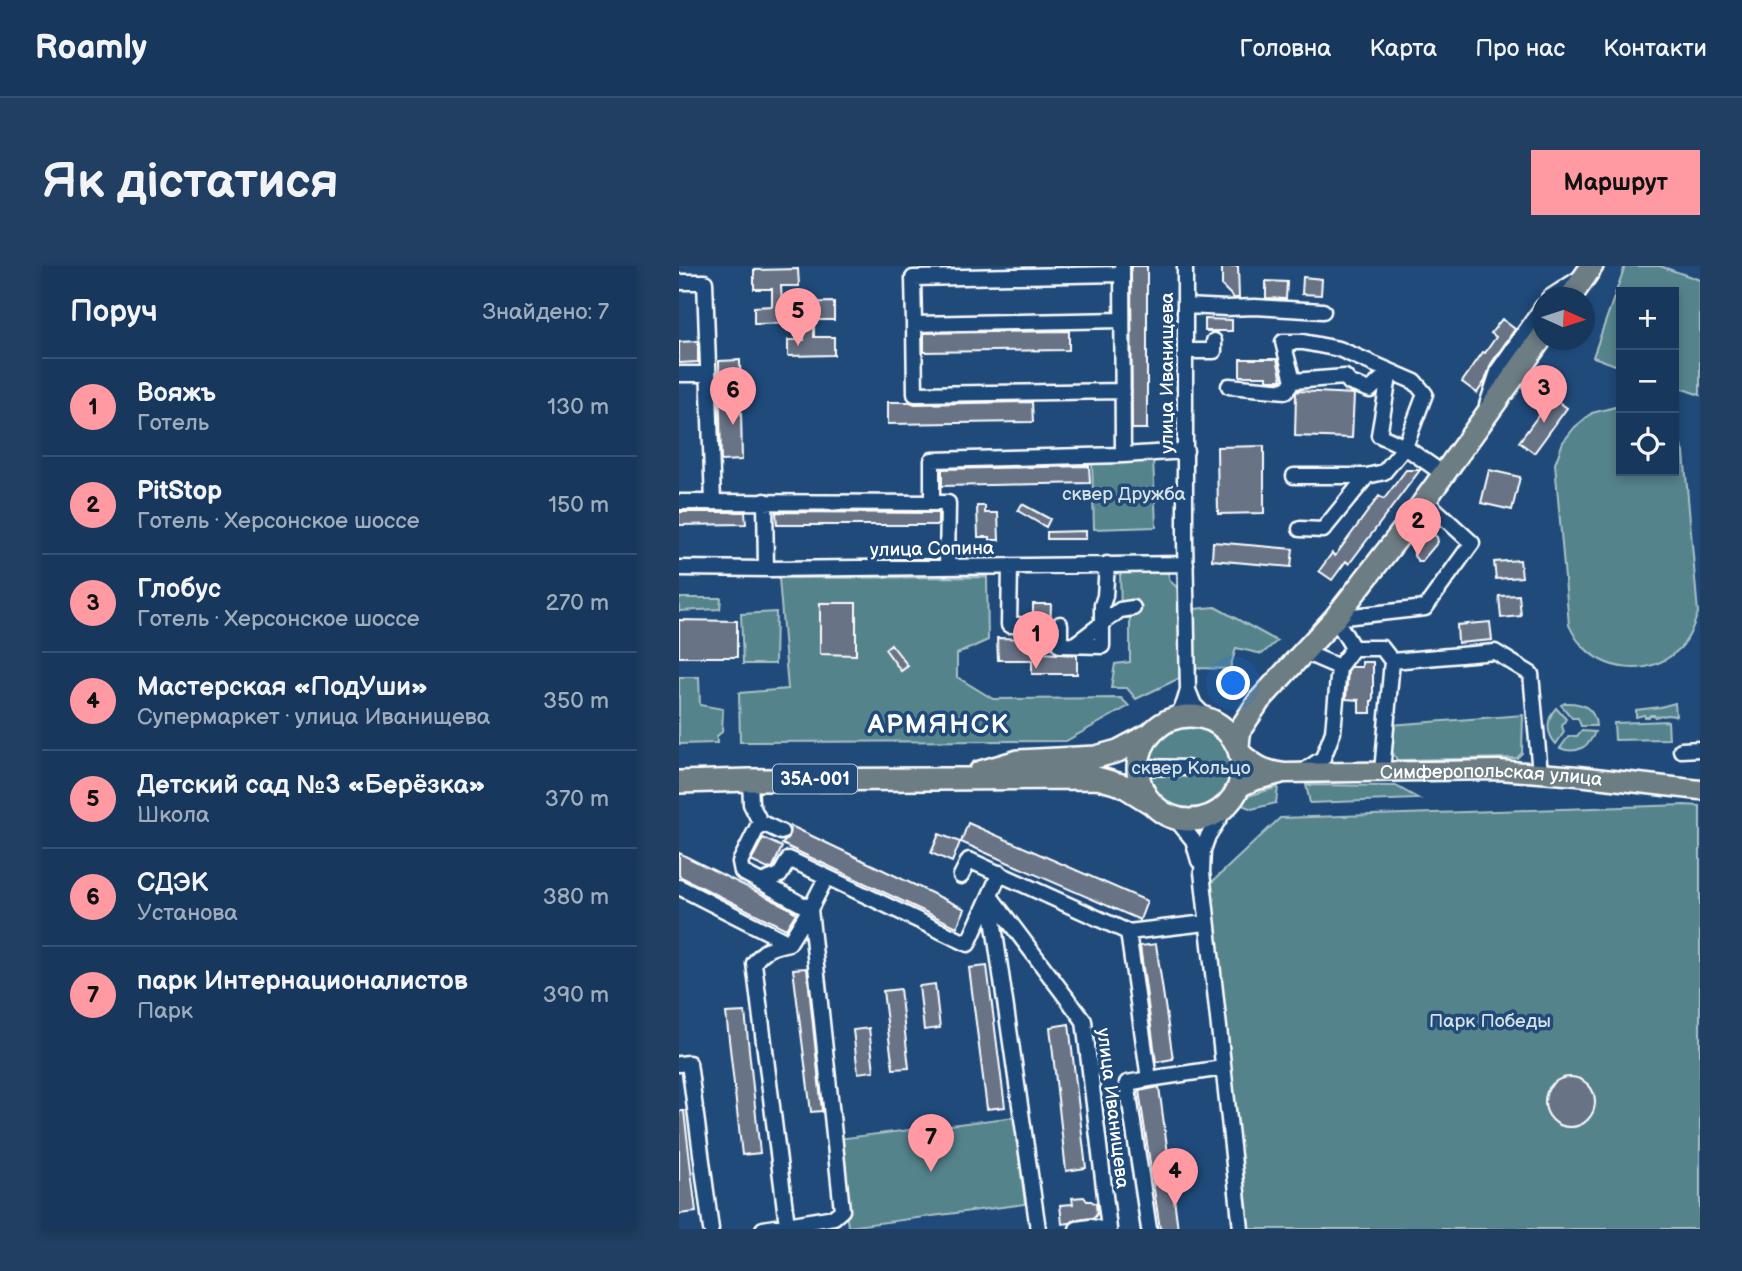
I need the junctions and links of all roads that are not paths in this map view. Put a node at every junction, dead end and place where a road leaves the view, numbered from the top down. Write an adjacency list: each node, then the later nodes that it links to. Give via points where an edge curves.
1 (1185, 266): 7 (street, улица Иванищева)
2 (1122, 270): 9 (street); 11 (street, via 913,278)
3 (1590, 270): 5 (street); 6 (highway)
4 (679, 282): 17 (street, via 705,282)
5 (1565, 287)
6 (1578, 287)
7 (1185, 306): 8 (street, via 1227,301); 14 (street, улица Иванищева)
8 (1323, 311)
9 (1122, 320): 11 (street); 20 (street)
10 (1532, 321): 21 (street, via 1499,369)
11 (913, 324): 20 (street, via 915,394)
12 (1214, 341): 14 (street, via 1214,351)
13 (1532, 350): 21 (highway)
14 (1186, 351): 23 (street, улица Иванищева)
15 (1390, 371): 18 (street, via 1370,390 1345,377); 18 (street, via 1339,349 1283,342); 22 (street, via 1379,435); 22 (street, via 1415,382 1425,394)
16 (679, 374): 17 (street)
17 (708, 374): 31 (street)
18 (1293, 381): 19 (street, via 1286,391)
19 (1229, 386)
20 (1123, 391): 24 (street)
21 (1479, 425): 25 (highway)
22 (1405, 447): 25 (street); 27 (street, via 1384,472)
23 (1186, 451): 24 (street); 35 (street, улица Иванищева)
24 (1123, 455): 32 (street, via 932,460)
25 (1445, 475): 29 (highway)
26 (1294, 476): 27 (street)
27 (1367, 476): 33 (street, via 1323,530)
28 (765, 501): 31 (street); 32 (street); 39 (street)
29 (1426, 501): 41 (highway); 41 (street, via 1472,543 1425,608)
30 (679, 502): 31 (street)
31 (713, 502)
32 (932, 502): 37 (street, via 947,503)
33 (1300, 529)
34 (1107, 564): 35 (street, улица Сопина); 36 (street, улица Сопина); 42 (street)
35 (1186, 564): 49 (street, улица Иванищева)
36 (1010, 566): 37 (street, улица Сопина); 44 (street, via 1009,625)
37 (947, 567): 39 (street, улица Сопина)
38 (679, 568): 39 (street, улица Сопина)
39 (766, 569)
40 (1133, 608): 42 (street, via 1120,610)
41 (1335, 618): 45 (street); 46 (highway)
42 (1102, 623): 43 (street, via 1102,646 1060,645)
43 (1060, 624)
44 (1019, 625)
45 (1353, 648): 47 (street, via 1383,648); 48 (street)
46 (1304, 652): 48 (street); 50 (highway)
47 (1392, 661): 59 (street); 60 (street, via 1495,652 1531,674)
48 (1339, 667): 61 (street, via 1333,732 1323,758)
49 (1188, 690): 51 (street, улица Иванищева, via 1183,708); 52 (street, via 1194,705)
50 (1259, 701): 52 (highway, via 1232,716); 54 (highway, via 1241,728)
51 (1173, 718): 52 (highway); 53 (highway, 35А-001)
52 (1208, 718): 54 (highway, via 1227,730)
53 (1150, 734): 57 (highway); 62 (highway, 35А-001, via 1096,758 1018,761)
54 (1239, 749): 61 (main road, Симферопольская улица, via 1257,766); 66 (highway, via 1242,776)
55 (1681, 750): 56 (street)
56 (1700, 750)
57 (1137, 767): 58 (street); 67 (highway)
58 (1187, 768)
59 (1382, 772): 60 (main road, Симферопольская улица, via 1499,769); 61 (main road, Симферопольская улица)
60 (1540, 773): 65 (main road, Симферопольская улица)
61 (1292, 774): 66 (main road, Симферопольская улица, via 1253,781)
62 (952, 778): 63 (highway, 35А-001); 67 (highway, 35А-001, via 1097,778 1122,785)
63 (750, 780): 64 (highway, 35А-001); 69 (street, via 751,804)
64 (679, 782)
65 (1700, 790)
66 (1234, 796): 68 (highway, via 1217,813 1204,818); 71 (street, via 1203,850)
67 (1151, 803): 68 (highway, 35А-001)
68 (1175, 818): 71 (street, via 1193,839)
69 (760, 822): 70 (street); 75 (street, via 740,862 742,872)
70 (781, 832)
71 (1202, 872): 79 (street)
72 (1000, 873): 73 (street, via 969,860); 77 (street); 80 (street)
73 (961, 876)
74 (826, 878): 75 (street, via 789,859 780,875); 77 (street, via 968,944); 78 (street)
75 (761, 882): 78 (street)
76 (679, 887): 81 (street)
77 (990, 896): 88 (street); 91 (street, улица Иванищева, via 1084,1020)
78 (810, 909): 81 (street); 85 (street, via 842,1210 834,1217)
79 (1206, 923): 80 (street); 83 (street)
80 (1128, 932): 84 (street)
81 (789, 943): 85 (street, via 769,947 754,963)
82 (679, 1064): 86 (street, via 689,1063)
83 (1223, 1068): 84 (street); 93 (street)
84 (1149, 1079): 92 (street, via 1127,1083)
85 (787, 1226): 87 (street)
86 (711, 1229)
87 (763, 1229)
88 (1038, 1229)
89 (1077, 1229): 90 (street)
90 (1101, 1229)
91 (1109, 1229)
92 (1149, 1229)
93 (1241, 1229)

